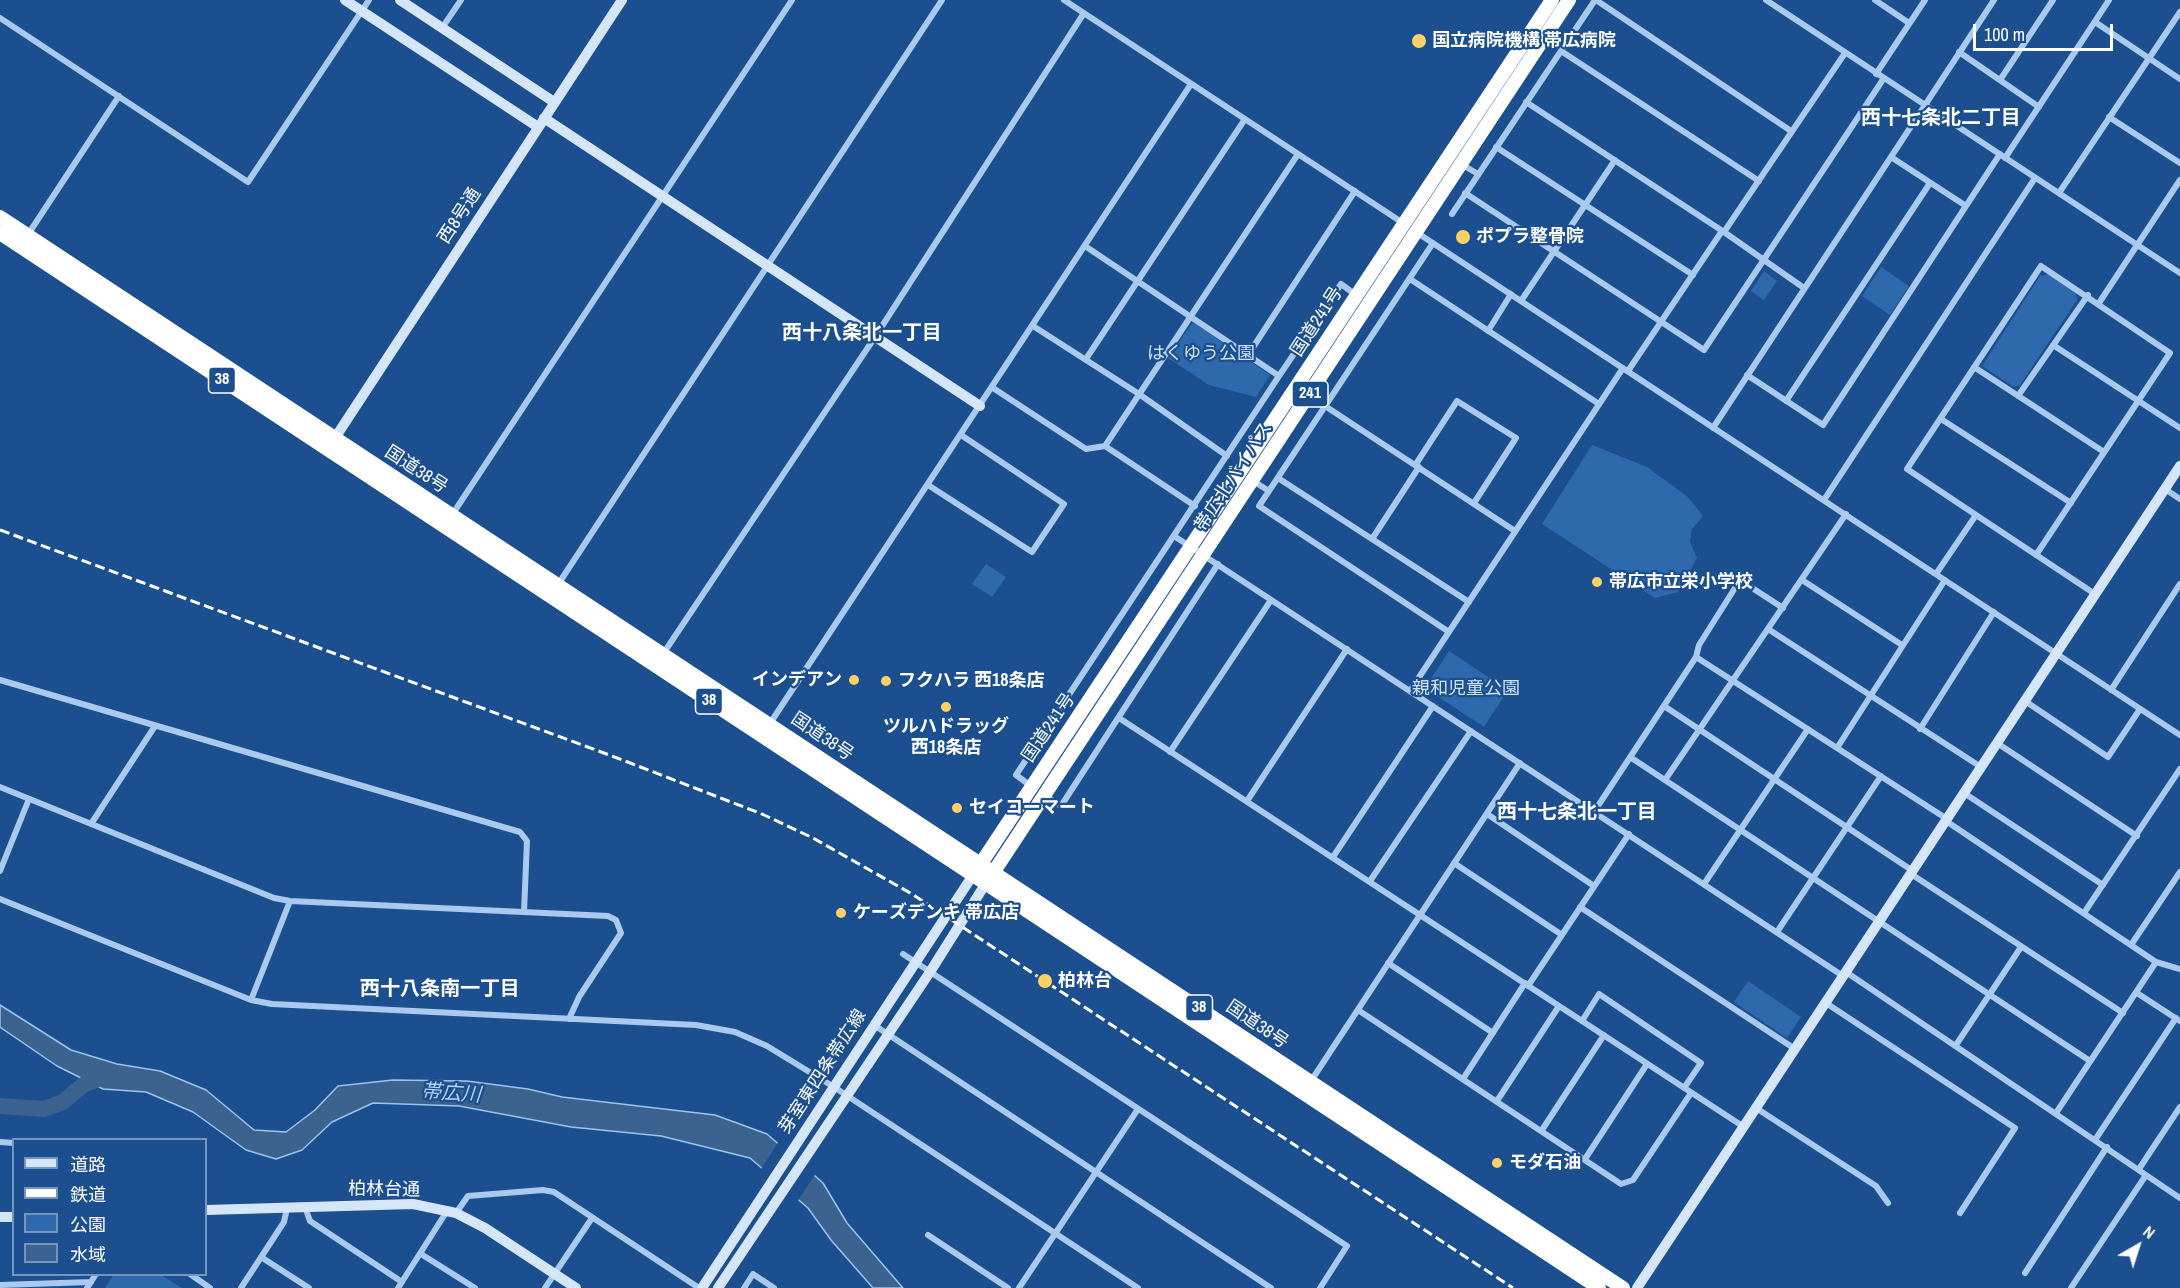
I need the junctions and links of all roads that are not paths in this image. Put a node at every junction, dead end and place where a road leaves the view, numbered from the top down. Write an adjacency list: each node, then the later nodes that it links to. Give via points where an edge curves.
1 (345, 0): 18 (street)
2 (369, 0): 18 (street)
3 (400, 0): 24 (street)
4 (460, 0): 24 (street)
5 (622, 0): 35 (street, 西8号通)
6 (792, 0): 59 (street)
7 (942, 0): 74 (street)
8 (1065, 0): 19 (street)
9 (1552, 0): 64 (highway, 国道241号 / 241)
10 (1569, 0): 50 (highway, 帯広北バイパス / 241)
11 (1595, 0): 25 (street); 43 (street)
12 (1766, 0): 27 (street)
13 (1875, 0): 23 (street)
14 (1925, 0): 23 (street)
15 (1994, 0): 26 (street)
16 (2054, 0): 32 (street)
17 (2109, 0): 22 (street)
18 (362, 11): 34 (street, via 248,182); 42 (street)
19 (1084, 13): 33 (street); 89 (street)
20 (2180, 13): 28 (street)
21 (0, 18): 34 (street)
22 (2095, 22): 28 (street); 38 (street)
23 (1909, 23): 29 (street)
24 (442, 28): 35 (street)
25 (1561, 51): 36 (street); 54 (street)
26 (1959, 52): 32 (street); 37 (street)
27 (1845, 53): 29 (street); 43 (street)
28 (2148, 58): 31 (street); 40 (street)
29 (1876, 74): 30 (street)
30 (1884, 78): 37 (street); 73 (street)
31 (2180, 79)
32 (2000, 80): 38 (street)
33 (1191, 84): 41 (street); 71 (street)
34 (119, 96): 68 (street)
35 (554, 102): 39 (street, 西8号通)
36 (1526, 102): 44 (street); 48 (street)
37 (1925, 105): 46 (street); 47 (street)
38 (2039, 107): 46 (street)
39 (544, 117): 42 (street, 西8号通); 59 (street)
40 (2109, 117): 49 (street); 57 (street)
41 (1245, 119): 45 (street); 78 (street)
42 (538, 128): 109 (street, 西8号通)
43 (1791, 131): 54 (street)
44 (1496, 147): 51 (street); 60 (street)
45 (1298, 154): 56 (street); 85 (street)
46 (2002, 156): 52 (street); 61 (street)
47 (1891, 157): 55 (street); 79 (street)
48 (1615, 160): 60 (street); 66 (street)
49 (2180, 163)
50 (1461, 164): 51 (street); 65 (highway, 帯広北バイパス / 241)
51 (1478, 174): 58 (street)
52 (2035, 178): 57 (street); 120 (street)
53 (2180, 180): 70 (street)
54 (1759, 181): 66 (street)
55 (1930, 183): 61 (street); 101 (street)
56 (1355, 191): 64 (street); 91 (street)
57 (2059, 193): 70 (street)
58 (1465, 194): 62 (street); 72 (street)
59 (662, 195): 74 (street); 127 (street)
60 (1585, 204): 72 (street); 76 (street)
61 (1966, 206): 101 (street, via 1823,425)
62 (1452, 214)
63 (0, 217): 68 (highway, 国道38号 / 38)
64 (1404, 224): 65 (street); 81 (highway, 国道241号 / 241)
65 (1416, 232): 69 (street); 116 (highway, 帯広北バイパス / 241)
66 (1723, 232): 73 (street); 76 (street)
67 (0, 233): 68 (highway, 国道38号 / 38)
68 (24, 241): 109 (highway, 国道38号 / 38)
69 (1433, 243): 77 (street); 80 (street)
70 (2137, 245): 75 (street); 84 (street)
71 (1085, 246): 78 (street); 87 (street)
72 (1555, 252): 83 (street); 86 (street)
73 (1764, 259): 79 (street); 86 (street, via 1704,350)
74 (768, 265): 89 (street); 139 (street)
75 (2180, 273)
76 (1693, 275): 86 (street)
77 (1410, 279): 88 (street); 104 (street)
78 (1138, 280): 85 (street); 92 (street)
79 (1804, 288): 95 (street)
80 (1511, 294): 83 (street); 88 (street)
81 (1356, 295): 96 (street, via 1341,284); 131 (highway, 国道241号 / 241)
82 (2088, 295): 84 (street); 90 (street); 93 (street, via 2042,266)
83 (1521, 301): 94 (street)
84 (2099, 303): 100 (street, via 2170,353)
85 (1191, 316): 91 (street); 98 (street)
86 (1661, 322): 94 (street)
87 (1033, 326): 92 (street); 97 (street)
88 (1488, 331): 102 (street)
89 (875, 337): 103 (street); 151 (street)
90 (2053, 345): 99 (street); 100 (street)
91 (1248, 355): 96 (street)
92 (1086, 359): 98 (street)
93 (1974, 367): 99 (street); 105 (street)
94 (1625, 369): 102 (street); 106 (street)
95 (1747, 375): 101 (street); 106 (street)
96 (1279, 376): 112 (street)
97 (993, 388): 103 (street); 110 (street, via 1086,449)
98 (1139, 394): 110 (street); 112 (street)
99 (2018, 396): 111 (street)
100 (2139, 400): 107 (street); 111 (street)
101 (1786, 401)
102 (1599, 404): 128 (street)
103 (980, 406): 108 (street)
104 (1325, 406): 113 (street); 115 (street)
105 (1941, 419): 123 (street); 126 (street, via 1907,469)
106 (1713, 428): 120 (street)
107 (2180, 428)
108 (961, 435): 117 (street); 117 (street, via 1064,504 1032,552)
109 (331, 444): 127 (highway, 国道38号 / 38)
110 (1105, 446): 124 (street)
111 (2104, 452): 123 (street)
112 (1227, 456): 124 (street)
113 (1417, 465): 122 (street); 122 (street, via 1457,401 1516,438); 130 (street)
114 (2180, 466): 118 (street)
115 (1278, 478): 119 (street); 130 (street)
116 (1253, 481): 119 (street); 133 (highway, 帯広北バイパス / 241)
117 (928, 485): 166 (street)
118 (2165, 489): 121 (street); 140 (street)
119 (1269, 491): 146 (street, via 1259,506)
120 (1824, 500): 125 (street)
121 (2180, 500)
122 (1474, 503): 128 (street)
123 (2071, 503): 132 (street)
124 (1194, 506): 129 (street)
125 (1846, 514): 135 (street); 136 (street)
126 (1976, 515): 132 (street); 135 (street)
127 (448, 521): 139 (highway, 国道38号 / 38)
128 (1515, 531): 142 (street)
129 (1174, 536): 131 (street); 180 (street, via 1016,775)
130 (1372, 539): 142 (street)
131 (1191, 547): 133 (street); 180 (highway, 国道241号 / 241)
132 (2036, 555): 140 (street)
133 (1204, 556): 134 (street); 182 (highway, 帯広北バイパス / 241)
134 (1218, 564): 141 (street); 161 (street)
135 (1936, 574): 137 (street)
136 (1802, 580): 143 (street); 147 (street)
137 (1945, 580): 144 (street); 147 (street)
138 (2180, 584): 154 (street)
139 (554, 590): 151 (highway, 国道38号 / 38)
140 (2095, 594): 149 (street)
141 (1271, 600): 148 (street); 171 (street)
142 (1469, 602): 146 (street)
143 (1783, 608): 145 (street); 150 (street, via 1740,580 1699,645)
144 (1994, 612): 149 (street); 165 (street)
145 (1768, 629): 153 (street); 156 (street)
146 (1449, 632): 155 (street)
147 (1902, 645): 156 (street)
148 (1347, 649): 155 (street); 184 (street)
149 (2056, 654): 154 (street); 157 (street)
150 (1696, 657): 153 (street); 159 (street)
151 (659, 660): 166 (highway, 国道38号 / 38)
152 (0, 680): 162 (street)
153 (1733, 680): 163 (street); 164 (street)
154 (2111, 690): 160 (street)
155 (1410, 691): 158 (street)
156 (1870, 696): 165 (street); 170 (street)
157 (2025, 701): 160 (street, via 2108,757); 169 (street)
158 (1433, 706): 167 (street); 193 (street)
159 (1664, 706): 163 (street); 172 (street)
160 (2140, 709): 168 (street)
161 (1119, 718): 171 (street); 182 (street, via 1061,806)
162 (155, 726): 188 (street); 208 (street, via 520,832 527,841)
163 (1699, 728): 177 (street); 178 (street)
164 (1808, 729): 170 (street); 177 (street)
165 (1920, 729): 174 (street)
166 (766, 730): 195 (highway, 国道38号 / 38)
167 (1471, 731): 173 (street); 201 (street)
168 (2180, 735)
169 (1997, 743): 174 (street); 192 (street)
170 (1837, 748): 176 (street)
171 (1170, 752): 184 (street)
172 (1630, 757): 178 (street); 185 (street)
173 (1520, 763): 185 (street); 186 (street)
174 (1981, 767): 181 (street)
175 (2180, 769): 192 (street)
176 (1881, 776): 187 (street); 189 (street)
177 (1775, 778): 189 (street); 190 (street)
178 (1665, 780): 190 (street)
179 (0, 787): 183 (street)
180 (1032, 787): 195 (highway, 国道241号 / 241)
181 (1964, 793): 187 (street); 203 (street)
182 (1044, 795): 200 (highway, 帯広北バイパス / 241)
183 (29, 799): 188 (street); 196 (street)
184 (1247, 801): 193 (street)
185 (1594, 812): 191 (street)
186 (1487, 814): 194 (street); 204 (street)
187 (1946, 820): 197 (street); 209 (street)
188 (91, 824): 206 (street)
189 (1847, 826): 197 (street); 199 (street)
190 (1742, 829): 199 (street); 202 (street)
191 (1629, 834): 202 (street); 204 (street)
192 (2137, 836): 203 (street)
193 (1333, 857): 201 (street)
194 (1454, 863): 210 (street); 213 (street)
195 (977, 869): 200 (highway, 国道38号 / 38); 217 (street, 芽室東四条帯広線)
196 (0, 871)
197 (1912, 872): 211 (street); 215 (street)
198 (2180, 872): 214 (street)
199 (1813, 877): 211 (street); 212 (street)
200 (990, 878): 221 (street, 芽室東四条帯広線); 244 (highway, 国道38号 / 38)
201 (1370, 881): 210 (street)
202 (1704, 884): 212 (street)
203 (2103, 885): 209 (street)
204 (1594, 886): 207 (street)
205 (0, 899): 226 (street)
206 (290, 901): 208 (street); 226 (street)
207 (1580, 907): 213 (street); 239 (street)
208 (524, 912): 231 (street, via 608,916 620,927 621,933)
209 (2084, 913): 214 (street)
210 (1419, 914): 219 (street); 223 (street)
211 (1879, 922): 222 (street); 224 (street)
212 (1777, 932): 222 (street)
213 (1562, 935): 223 (street)
214 (2131, 945): 218 (street)
215 (2021, 947): 224 (street); 230 (street)
216 (903, 954): 217 (street)
217 (915, 962): 221 (street); 234 (street, 芽室東四条帯広線)
218 (2156, 962): 220 (street); 225 (street)
219 (1388, 963): 229 (street); 235 (street)
220 (2180, 969)
221 (930, 972): 236 (street, 芽室東四条帯広線); 250 (street)
222 (1844, 974): 227 (street); 238 (street)
223 (1526, 985): 228 (street); 235 (street)
224 (1990, 993): 238 (street); 240 (street)
225 (2137, 993): 230 (street); 232 (street)
226 (251, 1000): 231 (street)
227 (1826, 1003): 239 (street); 267 (street, via 2015,1128)
228 (1559, 1006): 233 (street); 248 (street)
229 (1358, 1010): 242 (street); 244 (street)
230 (2123, 1013): 240 (street)
231 (569, 1019): 243 (street, via 696,1024 735,1032 767,1046)
232 (2178, 1019): 255 (street)
233 (1582, 1021): 237 (street); 245 (street, via 1599,994 1701,1063)
234 (874, 1025): 236 (street); 243 (street, 芽室東四条帯広線)
235 (1493, 1033): 242 (street)
236 (888, 1034): 247 (street, 芽室東四条帯広線); 259 (street)
237 (1604, 1035): 241 (street); 254 (street)
238 (1956, 1045): 252 (street)
239 (1795, 1049): 251 (street)
240 (2090, 1061): 252 (street)
241 (1647, 1064): 245 (street); 257 (street)
242 (1463, 1078): 248 (street)
243 (834, 1087): 247 (street); 286 (street, 芽室東四条帯広線)
244 (1306, 1087): 295 (highway, 国道38号 / 38); 296 (highway, 国道38号 / 38)
245 (1684, 1088): 246 (street)
246 (1691, 1093): 253 (street); 257 (street, via 1633,1180 1621,1184)
247 (846, 1095): 269 (street); 287 (street, 芽室東四条帯広線)
248 (1497, 1101): 254 (street)
249 (2180, 1107): 258 (street)
250 (1138, 1108): 259 (street); 294 (street, via 1347,1246)
251 (1756, 1108): 253 (street); 262 (street, via 1876,1186)
252 (2056, 1113): 255 (street)
253 (1744, 1127): 297 (street)
254 (1542, 1130): 257 (street)
255 (2095, 1140): 256 (street)
256 (2107, 1147): 258 (street); 274 (street)
257 (1585, 1159)
258 (2139, 1169): 260 (street)
259 (1095, 1171): 269 (street); 293 (street)
260 (2146, 1174): 261 (street); 298 (street)
261 (2180, 1198)
262 (1888, 1203)
263 (305, 1206): 264 (street, 柏林台通); 266 (street, 柏林台通, via 413,1204); 278 (street, via 310,1221)
264 (286, 1208): 265 (street, 柏林台通); 272 (street, via 284,1222)
265 (207, 1210)
266 (451, 1212): 268 (street, via 468,1196 543,1190 554,1192); 271 (street); 273 (street, 柏林台通, via 485,1227)
267 (1960, 1213)
268 (592, 1218): 273 (street); 286 (street)
269 (1054, 1233): 291 (street); 292 (street)
270 (928, 1235): 290 (street)
271 (421, 1254): 278 (street); 283 (street)
272 (261, 1257): 281 (street); 282 (street)
273 (555, 1273): 284 (street); 285 (street, 柏林台通)
274 (2025, 1273)
275 (192, 1276): 280 (street)
276 (0, 1285): 279 (street)
277 (89, 1285): 279 (street)
278 (400, 1285)
279 (9, 1286)
280 (210, 1288)
281 (241, 1288)
282 (309, 1288)
283 (475, 1288)
284 (545, 1288)
285 (576, 1288)
286 (700, 1288)
287 (718, 1288)
288 (744, 1288): 289 (street, via 753,1274)
289 (774, 1288)
290 (1008, 1288)
291 (1019, 1288)
292 (1138, 1288)
293 (1271, 1288)
294 (1320, 1288)
295 (1599, 1288)
296 (1623, 1288)
297 (1637, 1288)
298 (2071, 1288)

